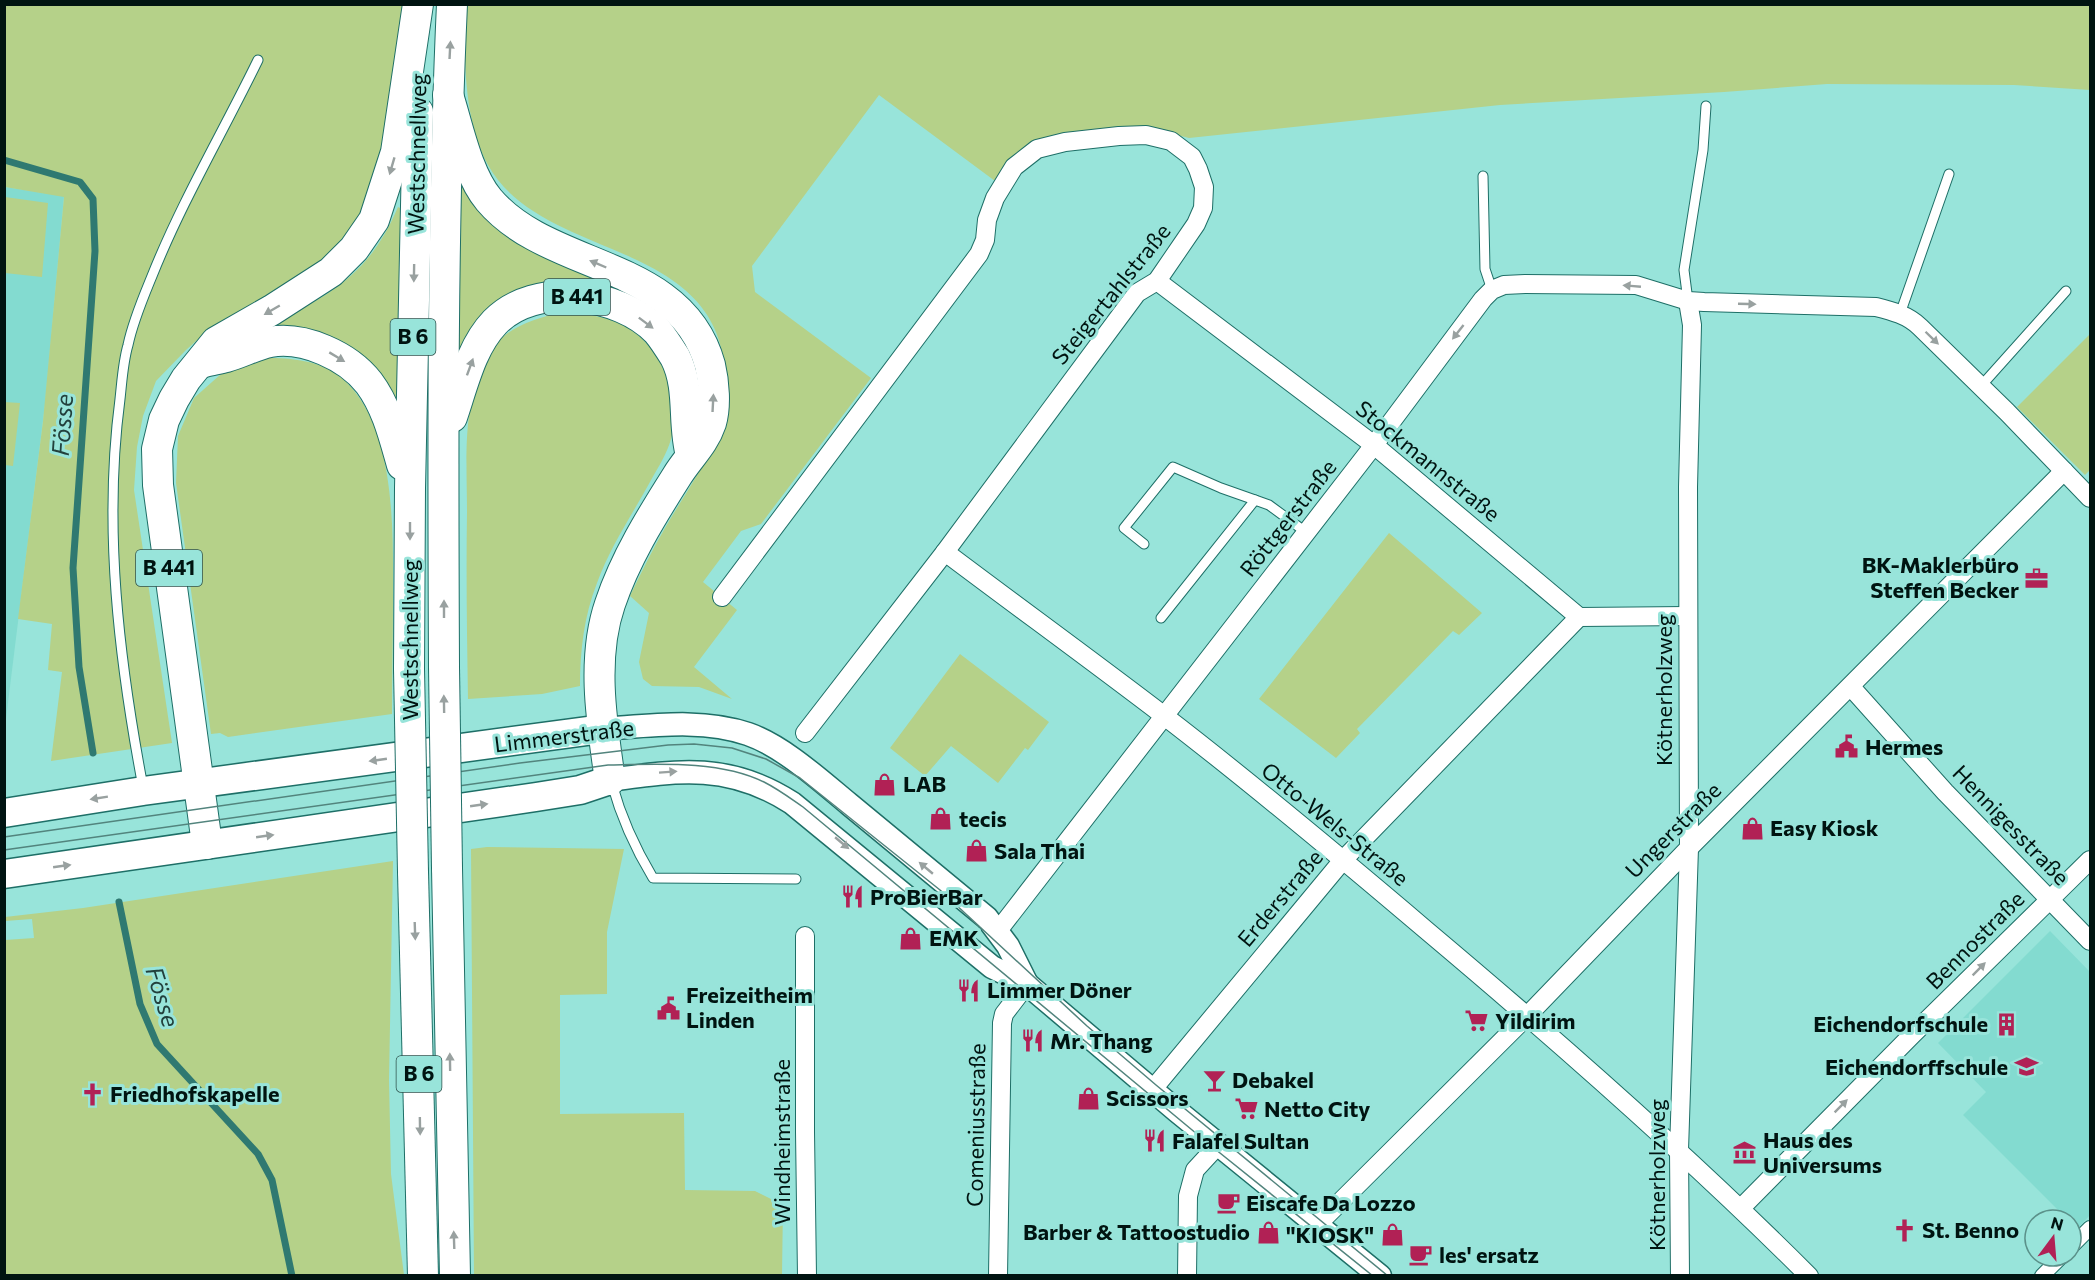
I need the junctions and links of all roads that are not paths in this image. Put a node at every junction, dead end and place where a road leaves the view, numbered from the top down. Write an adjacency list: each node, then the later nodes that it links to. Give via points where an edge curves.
1 (420, 4): 13 (highway, one-way to 13, via 396,152 374,220 354,249 331,272 216,342); 19 (highway, Westschnellweg / B 6, one-way to 19)
2 (452, 4): 4 (highway, Westschnellweg / B 6, one-way to 2)
3 (258, 60): 35 (lane, via 174,224 143,297 128,345 115,433 112,495 126,699)
4 (448, 94): 15 (highway, Westschnellweg / B 6); 17 (highway, one-way to 4, via 702,444 711,422 714,385 699,338 662,296 529,234 505,217 487,198 474,173)
5 (1706, 106): 11 (lane, Kötnerholzweg, via 1684,270)
6 (1949, 174): 12 (lane)
7 (1483, 176): 9 (lane, via 1485,269)
8 (1157, 281): 16 (street, Stockmannstraße); 24 (street, Steigertahlstraße, via 1137,294); 25 (street, Steigertahlstraße, via 1203,208 1204,187 1192,157 1172,141 1146,135 1093,138 1037,149 1014,167 995,198 979,254)
9 (1492, 290): 11 (street, one-way to 9, via 1636,285 1526,284); 16 (street, Röttgerstraße, one-way to 16)
10 (2066, 291): 14 (lane)
11 (1688, 301): 12 (street, one-way to 12, via 1876,307); 26 (street, Kötnerholzweg, via 1692,325)
12 (1900, 314): 14 (street, one-way to 14, via 1913,320)
13 (201, 362): 19 (highway, one-way to 19, via 272,341 296,341 339,357 368,382 386,414); 34 (highway, B 441, via 174,399 157,449 158,485)
14 (1981, 386): 18 (street)
15 (443, 442): 17 (highway, B 441, one-way to 17, via 479,341 496,321 534,300 587,297 638,316 657,331 675,358 684,383 686,439); 55 (highway, Westschnellweg / B 6, one-way to 15, bridge)
16 (1374, 445): 22 (street, Röttgerstraße); 27 (street, Stockmannstraße)
17 (691, 455): 31 (highway, via 648,523 609,606 602,637)
18 (2064, 471): 20 (street); 29 (street, Ungerstraße)
19 (410, 488): 54 (highway, Westschnellweg / B 6, one-way to 54, bridge, via 409,669)
20 (2088, 489)
21 (1255, 500): 22 (lane, via 1269,505); 23 (lane, via 1173,466 1124,528); 28 (lane)
22 (1307, 532): 30 (street, Röttgerstraße)
23 (1144, 544)
24 (945, 552): 30 (street, Otto-Wels-Straße); 32 (street, Steigertahlstraße)
25 (722, 597)
26 (1688, 616): 27 (street); 38 (street, Kötnerholzweg)
27 (1579, 617): 39 (street, Erderstraße)
28 (1161, 618)
29 (1851, 687): 38 (street, Ungerstraße); 43 (street, Hennigesstraße, via 1945,792)
30 (1165, 716): 39 (street, Otto-Wels-Straße); 44 (street, Röttgerstraße)
31 (602, 729): 33 (highway); 34 (main road, Limmerstraße, one-way to 34); 44 (street, Limmerstraße, one-way to 31, via 987,918 818,778 769,744 748,734 689,724)
32 (805, 733)
33 (610, 780): 37 (main road, Limmerstraße, one-way to 33, via 580,790); 42 (lane, via 636,849 653,878); 47 (street, Limmerstraße, one-way to 47, via 668,771 703,772 755,782 776,792 992,967)
34 (199, 784): 35 (main road, Limmerstraße); 37 (highway, B 441)
35 (143, 791): 36 (main road, Limmerstraße, one-way to 36)
36 (4, 813)
37 (207, 844): 41 (main road, Limmerstraße, one-way to 37)
38 (1689, 848): 48 (street, Ungerstraße); 51 (street, Kötnerholzweg)
39 (1343, 860): 48 (street, Otto-Wels-Straße); 49 (street, Erderstraße)
40 (2091, 860): 43 (street, Bennostraße)
41 (4, 873)
42 (796, 879)
43 (2050, 899): 46 (street, Hennigesstraße); 52 (street, Bennostraße, one-way to 43)
44 (997, 932): 47 (street, Limmerstraße)
45 (805, 936): 56 (street, Windheimstraße)
46 (2091, 941)
47 (1027, 984): 49 (street, Limmerstraße); 57 (street, Comeniusstraße, via 1004,1014 1002,1023)
48 (1528, 1015): 51 (street, Otto-Wels-Straße); 53 (street, Ungerstraße)
49 (1153, 1089): 50 (street, Limmerstraße)
50 (1219, 1144): 53 (street, Limmerstraße); 58 (street, via 1195,1170 1188,1196)
51 (1679, 1150): 52 (street, Otto-Wels-Straße); 60 (street, Kötnerholzweg)
52 (1741, 1208): 61 (street, Otto-Wels-Straße)
53 (1318, 1224): 59 (street, Limmerstraße)
54 (423, 1275)
55 (455, 1275)
56 (807, 1275)
57 (998, 1275)
58 (1187, 1275)
59 (1380, 1275)
60 (1680, 1275)
61 (1809, 1275)

